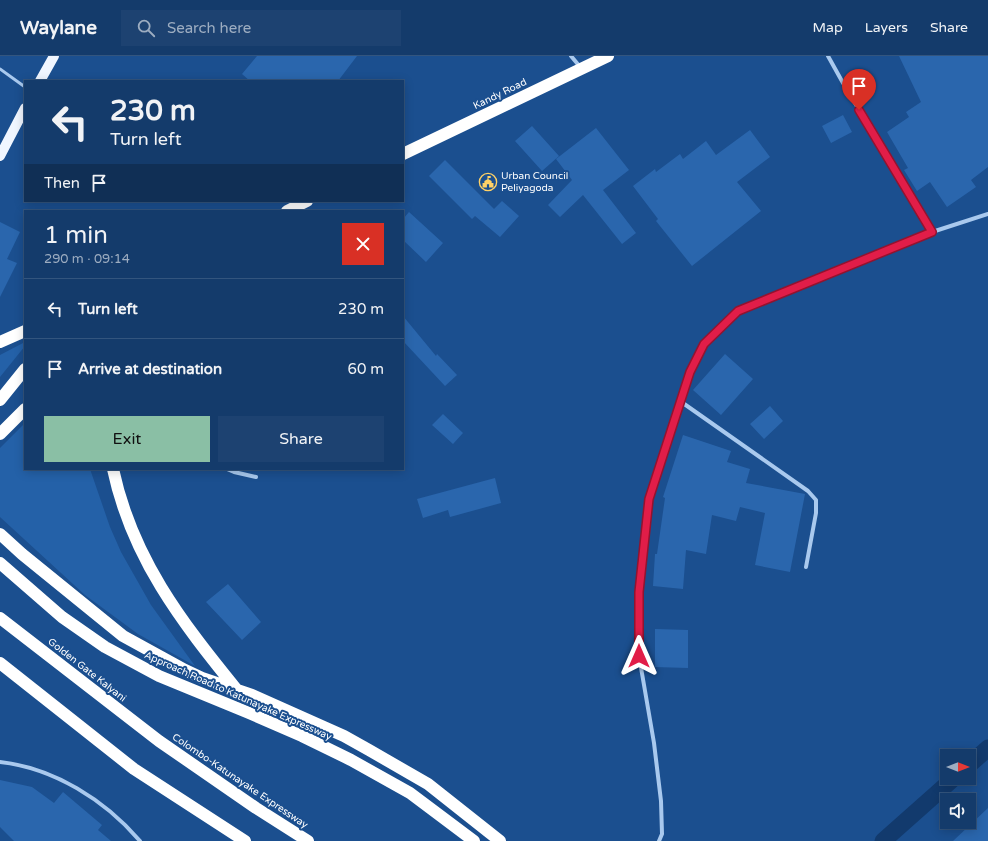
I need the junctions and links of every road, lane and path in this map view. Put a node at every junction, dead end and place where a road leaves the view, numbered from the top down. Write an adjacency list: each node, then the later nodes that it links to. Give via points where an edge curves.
1 (54, 56): 7 (main road)
2 (571, 56): 6 (street)
3 (608, 56): 6 (highway, Kandy Road)
4 (828, 56): 15 (street)
5 (0, 69): 8 (lane)
6 (582, 69): 10 (highway, Kandy Road)
7 (41, 80)
8 (24, 86)
9 (24, 110): 11 (main road)
10 (404, 154)
11 (0, 156)
12 (305, 202): 13 (highway)
13 (288, 210)
14 (988, 214): 15 (street)
15 (932, 232): 20 (street, via 738,311 704,344 690,372)
16 (24, 331): 17 (highway)
17 (0, 342)
18 (24, 370): 19 (highway)
19 (0, 400)
20 (680, 401): 28 (street, via 808,491 816,500); 39 (street, via 649,499 639,592 639,656 661,801 662,834)
21 (24, 410): 22 (highway)
22 (0, 434)
23 (113, 470): 31 (highway, via 118,493 150,571 193,634)
24 (229, 470): 25 (street)
25 (256, 476)
26 (0, 534): 31 (highway, Approach Road to Katunayake Expressway, via 123,636 185,670)
27 (0, 563): 37 (highway, Approach Road to Katunayake Expressway, via 62,617 105,647 159,676 302,736 351,760 410,793)
28 (806, 567)
29 (0, 618): 32 (highway, Golden Gate Kalyani)
30 (0, 663): 35 (highway, via 134,769)
31 (238, 691): 38 (highway, Approach Road to Katunayake Expressway, via 344,736 402,768 428,784)
32 (159, 741): 36 (highway, Colombo-Katunayake Expressway)
33 (0, 762): 34 (street, via 38,770 81,790 118,817)
34 (140, 841)
35 (244, 841)
36 (308, 841)
37 (474, 841)
38 (500, 841)
39 (659, 841)

